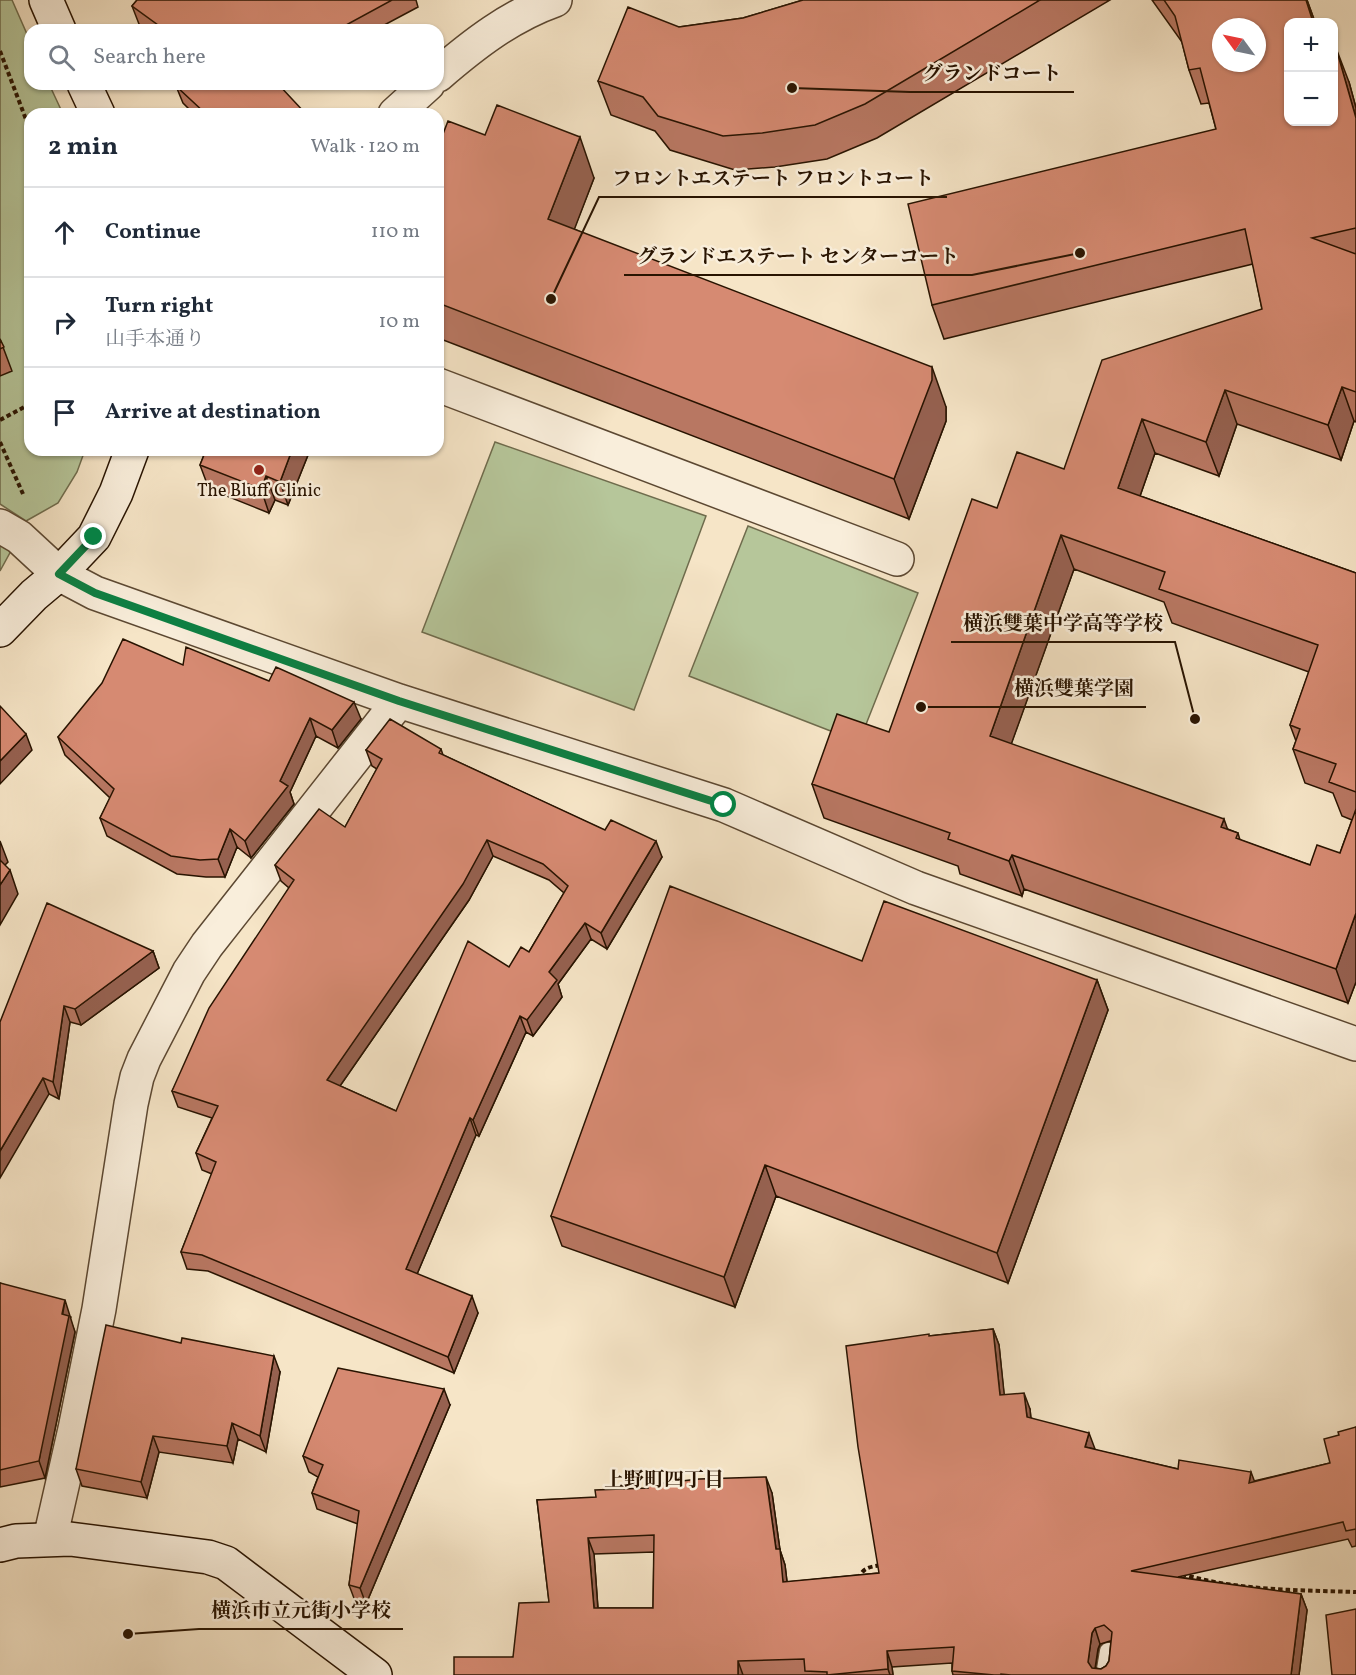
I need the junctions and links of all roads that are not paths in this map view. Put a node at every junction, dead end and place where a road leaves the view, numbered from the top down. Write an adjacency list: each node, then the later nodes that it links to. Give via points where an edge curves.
1 (46, 0): 3 (street)
2 (555, 0): 4 (street, via 493,31)
3 (56, 24)
4 (444, 70)
5 (87, 90): 7 (street)
6 (421, 90): 8 (street)
7 (95, 108)
8 (402, 108)
9 (444, 387): 12 (street)
10 (130, 456): 13 (street, via 94,537)
11 (0, 526): 13 (street, via 19,537)
12 (897, 559)
13 (59, 574): 14 (street); 15 (street, via 95,593)
14 (0, 630)
15 (399, 701): 16 (street, via 724,805 916,888); 17 (street, via 207,945 144,1059 130,1104 99,1309)
16 (1351, 1036)
17 (50, 1539): 18 (street); 20 (street, via 208,1557 226,1563)
18 (0, 1545)
19 (1108, 1650): 21 (lane)
20 (375, 1675)
21 (1104, 1675)

